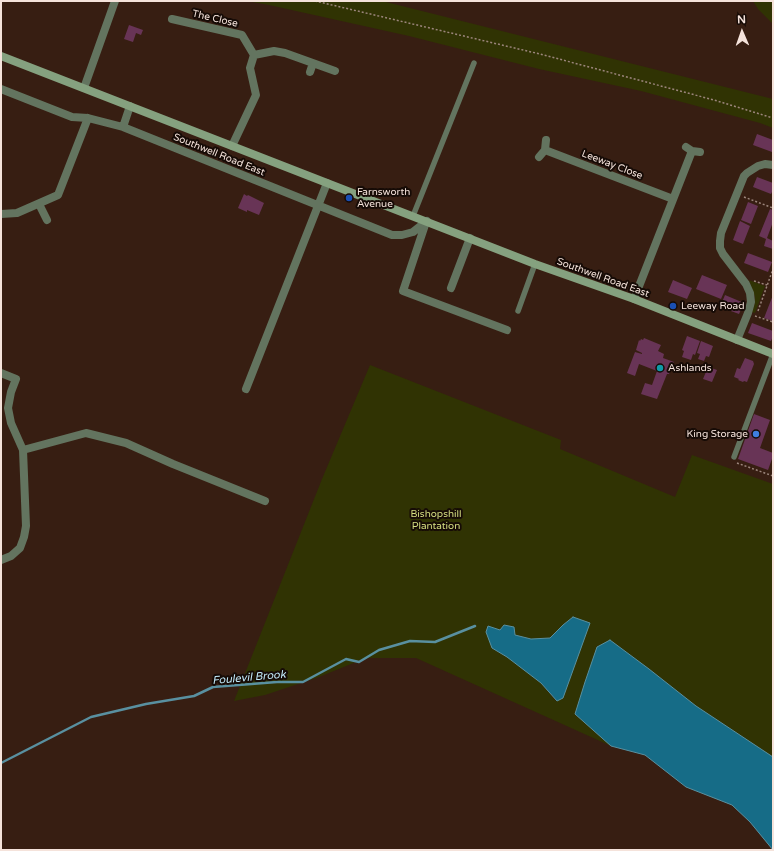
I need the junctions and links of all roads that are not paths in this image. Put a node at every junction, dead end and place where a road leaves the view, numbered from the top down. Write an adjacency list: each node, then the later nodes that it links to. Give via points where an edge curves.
1 (115, 1): 9 (street)
2 (172, 19): 3 (street, The Close, via 242,35)
3 (254, 55): 5 (street, via 274,51); 15 (street, via 250,68 256,95)
4 (1, 56): 9 (main road, Southwell Road East)
5 (313, 63): 7 (street); 8 (street)
6 (474, 63): 23 (lane)
7 (335, 71)
8 (310, 72)
9 (84, 88): 11 (main road, Southwell Road East)
10 (1, 89): 12 (street, Southwell Road East, via 72,117)
11 (130, 106): 13 (street); 15 (main road, Southwell Road East)
12 (88, 118): 13 (street, Southwell Road East); 20 (street, via 58,195)
13 (123, 127): 21 (street, Southwell Road East)
14 (546, 140): 19 (street, Leeway Close, via 542,154)
15 (232, 146): 18 (main road, Southwell Road East)
16 (692, 150): 19 (street)
17 (773, 165): 32 (street, via 765,164 747,172 721,233 720,248 750,293 748,313)
18 (327, 183): 21 (street); 23 (main road, Southwell Road East)
19 (673, 199): 29 (street)
20 (39, 204): 22 (street, via 17,213); 24 (street)
21 (318, 205): 25 (street, Southwell Road East, via 392,235 413,232); 35 (street)
22 (1, 214)
23 (413, 216): 25 (main road, Southwell Road East)
24 (47, 220)
25 (427, 221): 26 (main road, Southwell Road East); 31 (street, via 403,291)
26 (470, 238): 27 (main road, Southwell Road East); 28 (street)
27 (535, 264): 29 (main road, Southwell Road East); 30 (lane)
28 (451, 288)
29 (634, 299): 32 (main road, Southwell Road East)
30 (518, 310)
31 (507, 330)
32 (737, 340): 33 (main road, Southwell Road East)
33 (773, 354): 37 (lane)
34 (1, 373): 36 (street, via 16,379 8,408 11,423)
35 (246, 388)
36 (23, 450): 38 (street, via 86,433 126,443); 39 (street, via 26,526 24,537 20,548)
37 (734, 457)
38 (265, 501)
39 (1, 560)

